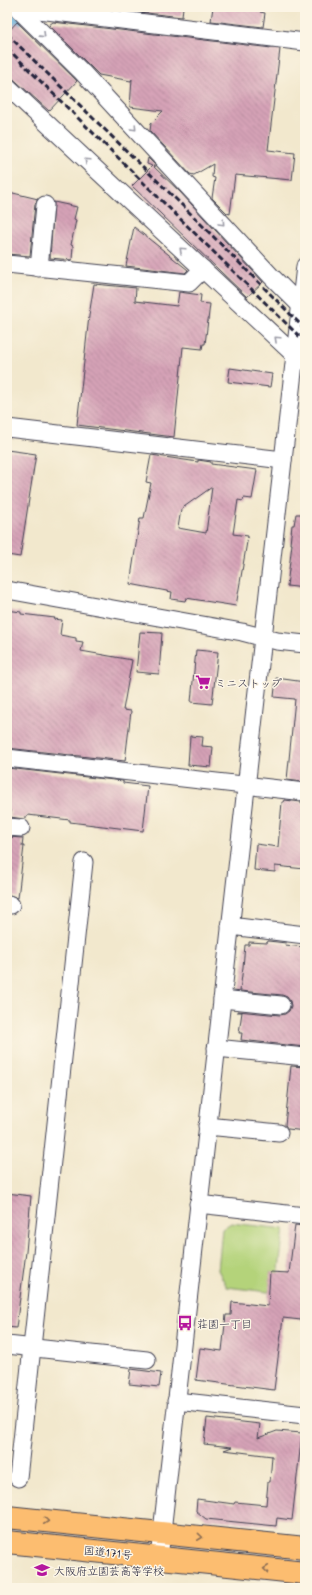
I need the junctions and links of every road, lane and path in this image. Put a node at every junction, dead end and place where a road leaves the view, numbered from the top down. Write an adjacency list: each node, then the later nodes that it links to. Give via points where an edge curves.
1 (25, 10): 2 (street); 9 (street, one-way to 9)
2 (305, 42)
3 (7, 86): 8 (street, one-way to 3)
4 (45, 205): 7 (street)
5 (7, 264): 7 (street)
6 (305, 266): 9 (street)
7 (39, 268): 8 (street, via 189,283)
8 (202, 269): 10 (street, one-way to 8)
9 (303, 308): 10 (street)
10 (300, 361): 12 (street)
11 (7, 428): 12 (street)
12 (283, 460): 14 (street)
13 (7, 590): 14 (street, via 242,632)
14 (263, 638): 15 (street); 17 (street)
15 (305, 644)
16 (7, 758): 17 (street)
17 (246, 786): 18 (street); 20 (street)
18 (305, 792)
19 (84, 862): 31 (street)
20 (230, 926): 21 (street); 22 (street)
21 (305, 934)
22 (222, 999): 23 (street); 24 (street)
23 (281, 1005)
24 (216, 1048): 25 (street); 26 (street)
25 (305, 1057)
26 (207, 1126): 27 (street); 28 (street)
27 (278, 1133)
28 (198, 1204): 29 (street); 33 (street)
29 (305, 1216)
30 (7, 1345): 31 (street)
31 (32, 1348): 32 (street); 35 (street)
32 (147, 1360)
33 (176, 1401): 34 (street); 37 (street)
34 (305, 1416)
35 (18, 1478)
36 (7, 1518): 37 (highway, one-way to 37)
37 (161, 1533): 39 (highway, one-way to 39); 40 (street)
38 (7, 1542): 40 (highway, 国道171号)
39 (305, 1548)
40 (159, 1558): 41 (highway, 国道171号, one-way to 40)
41 (305, 1573)

